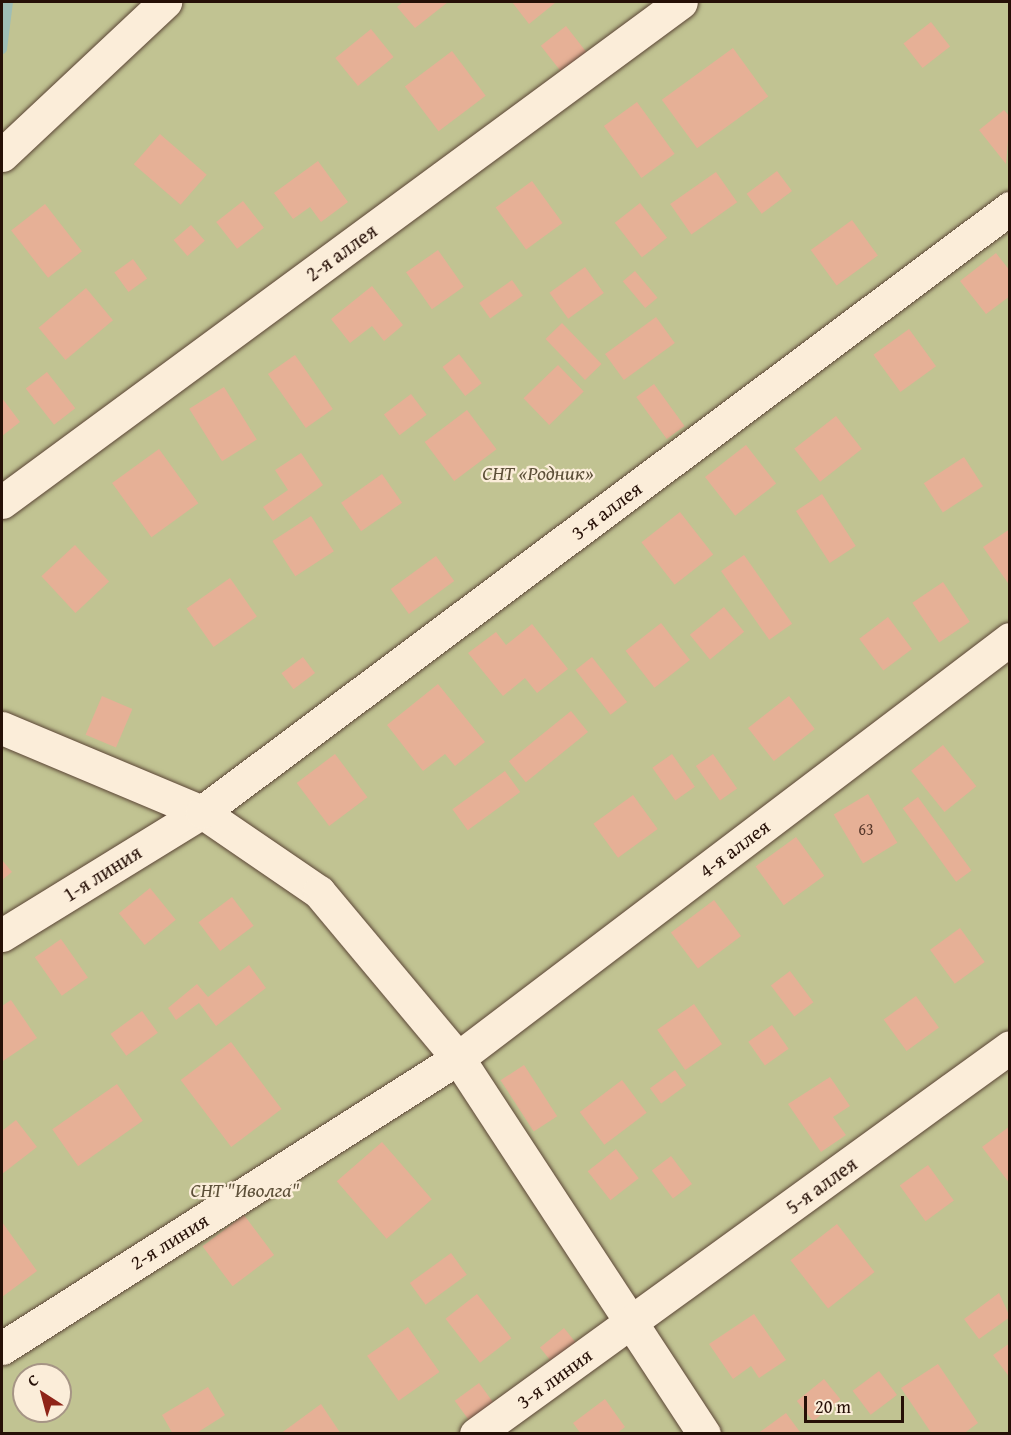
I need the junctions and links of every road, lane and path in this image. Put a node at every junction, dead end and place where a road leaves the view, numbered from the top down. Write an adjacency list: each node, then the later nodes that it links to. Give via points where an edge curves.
1 (165, 2): 3 (street)
2 (681, 2): 5 (street, 2-я аллея)
3 (2, 155)
4 (1010, 208): 8 (street, 3-я аллея)
5 (2, 501)
6 (1010, 639): 11 (street, 4-я аллея)
7 (2, 728): 8 (street)
8 (202, 812): 9 (street, 1-я линия); 11 (street, via 319,892)
9 (2, 935)
10 (1010, 1047): 12 (street, 5-я аллея)
11 (458, 1058): 12 (street); 13 (street, 2-я линия)
12 (632, 1322): 14 (street, 3-я линия); 15 (street)
13 (2, 1348)
14 (476, 1434)
15 (704, 1434)

